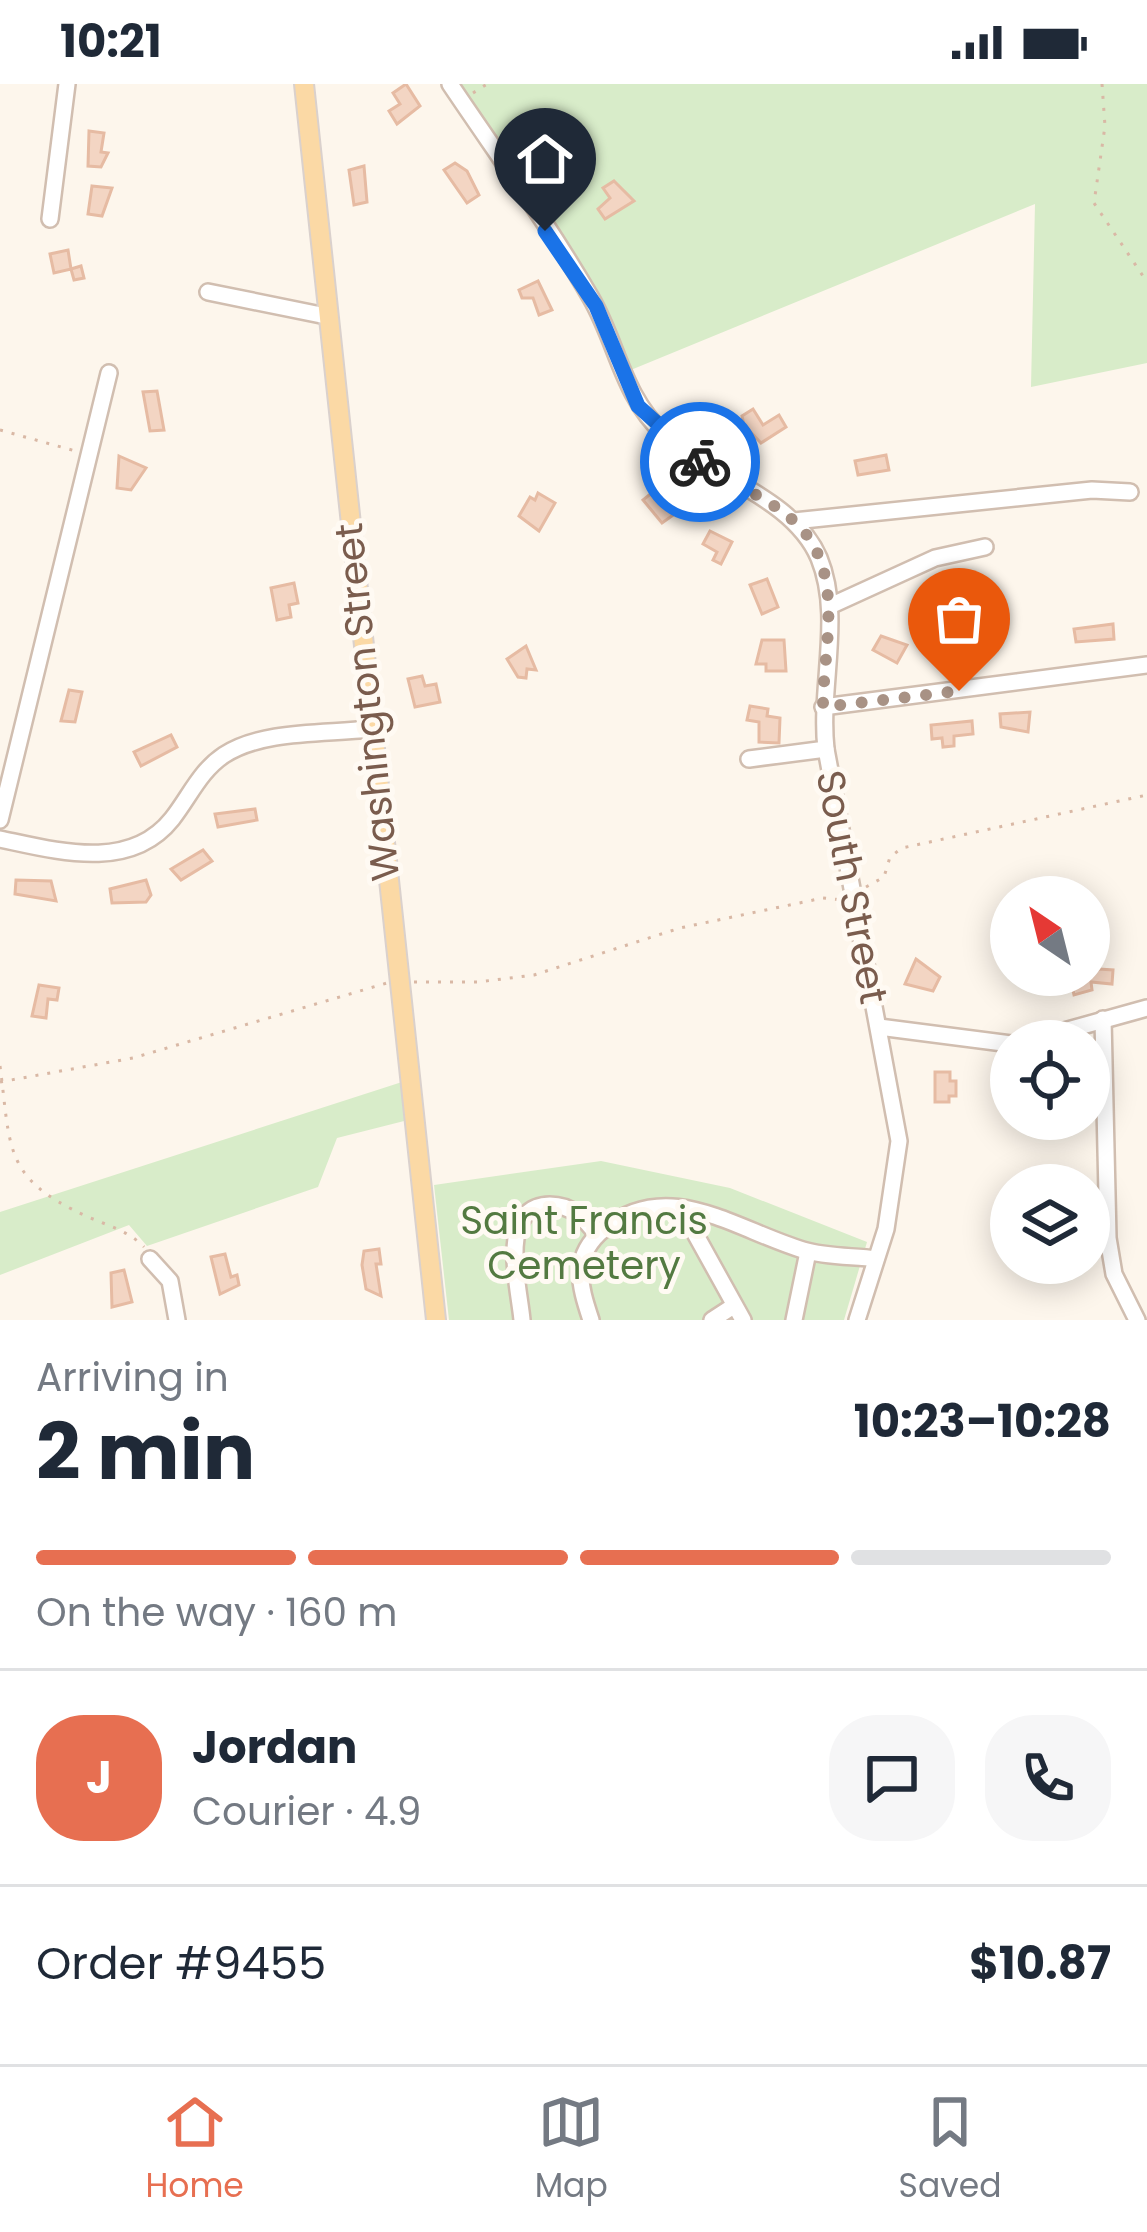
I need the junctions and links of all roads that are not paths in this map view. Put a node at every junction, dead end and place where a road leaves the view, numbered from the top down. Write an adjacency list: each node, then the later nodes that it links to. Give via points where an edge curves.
1 (67, 84): 4 (street)
2 (304, 84): 6 (main road, Washington Street)
3 (450, 84): 9 (street, South Street, via 587,291 638,406 684,449)
4 (50, 219)
5 (208, 292): 6 (street)
6 (326, 316): 14 (main road, Washington Street)
7 (109, 373): 17 (street)
8 (1130, 492): 9 (street)
9 (794, 521): 11 (street, South Street, via 819,557)
10 (985, 547): 11 (street, via 925,562)
11 (830, 606): 13 (street, South Street)
12 (1147, 665): 13 (street)
13 (823, 707): 15 (street, South Street)
14 (369, 729): 18 (street, via 239,747 207,768 164,828 126,850 78,853); 31 (main road, Washington Street)
15 (826, 749): 16 (street); 22 (street, South Street)
16 (749, 759)
17 (0, 820)
18 (0, 839)
19 (1147, 1008): 20 (street)
20 (1103, 1019): 21 (street); 37 (street, via 1108,1238 1114,1274)
21 (1100, 1020)
22 (879, 1027): 23 (street); 28 (street, South Street, via 899,1157)
23 (990, 1041)
24 (682, 1210): 25 (street, via 650,1203); 26 (street); 29 (street)
25 (597, 1235): 32 (street, via 561,1205 525,1214 514,1235); 33 (street, via 579,1261)
26 (808, 1252): 28 (street); 35 (street)
27 (150, 1259): 30 (street, via 170,1281)
28 (877, 1259): 36 (street, South Street)
29 (738, 1313): 34 (street)
30 (177, 1320)
31 (436, 1320)
32 (522, 1320)
33 (591, 1320)
34 (712, 1320)
35 (794, 1320)
36 (857, 1320)
37 (1137, 1320)

